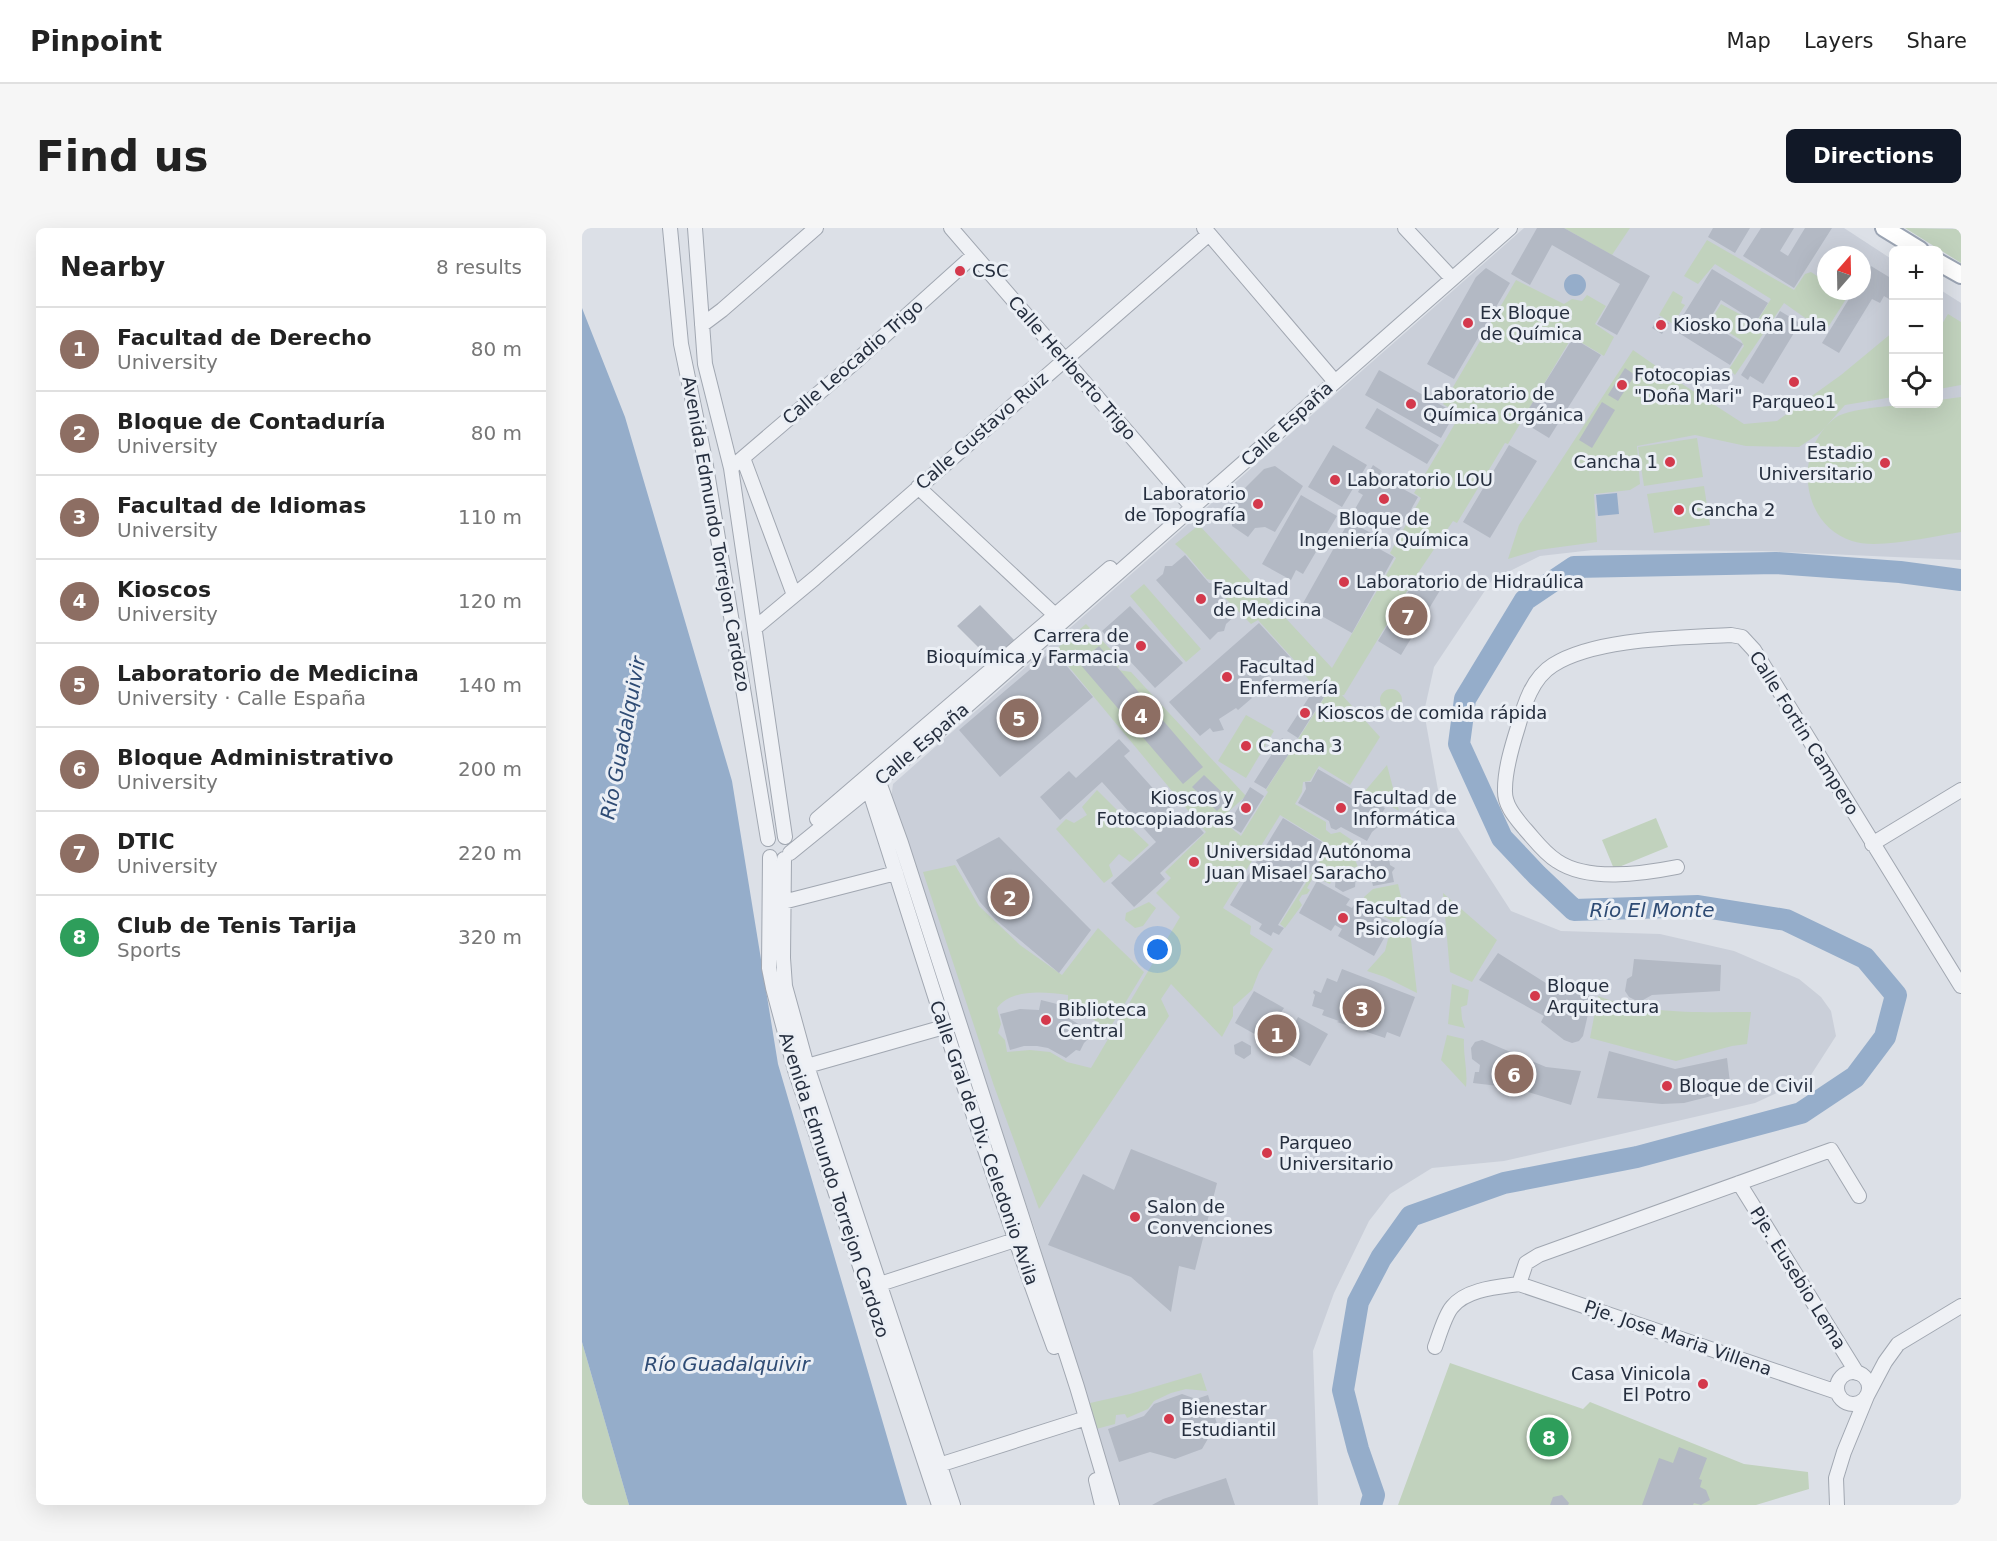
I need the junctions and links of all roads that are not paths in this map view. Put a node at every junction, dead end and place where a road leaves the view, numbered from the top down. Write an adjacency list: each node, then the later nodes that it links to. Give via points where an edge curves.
1 (670, 228): 27 (street, Avenida Edmundo Torrejon Cardozo, via 681,344 705,460)
2 (695, 228): 15 (street, Avenida Edmundo Torrejon Cardozo)
3 (816, 228): 15 (street)
4 (951, 228): 11 (street, Calle Heriberto Trigo)
5 (1405, 228): 13 (street)
6 (1498, 228): 13 (street, Calle España)
7 (1510, 228): 21 (street, Calle España)
8 (1884, 228): 10 (main road)
9 (1206, 231): 16 (street, Calle Gustavo Ruiz); 17 (street)
10 (1913, 246)
11 (974, 255): 16 (street, Calle Heriberto Trigo); 18 (street, Calle Leocadio Trigo)
12 (1943, 265): 14 (main road)
13 (1447, 273): 17 (street, Calle España)
14 (1961, 275)
15 (702, 325): 19 (street, Avenida Edmundo Torrejon Cardozo, via 705,363)
16 (1064, 359): 20 (street, Calle Gustavo Ruiz); 21 (street, Calle Heriberto Trigo)
17 (1331, 377): 21 (street, Calle España)
18 (743, 458): 19 (street, Calle Leocadio Trigo); 22 (street)
19 (731, 468): 24 (street, Avenida Edmundo Torrejon Cardozo)
20 (918, 487): 22 (street, Calle Gustavo Ruiz); 23 (street)
21 (1191, 504): 23 (street, Calle España); 25 (street, Calle España)
22 (794, 595): 24 (street, Calle Gustavo Ruiz)
23 (1055, 615): 25 (street, Calle España)
24 (755, 628): 29 (street, Avenida Edmundo Torrejon Cardozo)
25 (872, 780): 29 (street, Calle España); 32 (street, Calle Gral de Div. Celedonio Avila); 52 (street, via 1077,1387)
26 (1961, 790): 28 (street)
27 (768, 840): 29 (street, via 778,835); 30 (street, via 765,847)
28 (1872, 844): 31 (street, Calle Fortin Campero, via 1754,650 1742,637 1619,644 1567,656 1538,679 1526,701 1513,741 1505,790 1507,804 1547,854 1559,863 1611,875); 34 (street, Calle Fortin Campero)
29 (787, 847): 30 (street, via 777,860); 33 (street, Avenida Edmundo Torrejon Cardozo)
30 (770, 857): 36 (street, Avenida Edmundo Torrejon Cardozo, via 769,968)
31 (1677, 867)
32 (896, 873): 33 (street); 35 (street, Calle Gral de Div. Celedonio Avila)
33 (783, 902): 36 (street, Avenida Edmundo Torrejon Cardozo, via 785,986)
34 (1961, 986)
35 (944, 1027): 36 (street); 39 (street, Calle Gral de Div. Celedonio Avila)
36 (801, 1068): 40 (street, Avenida Edmundo Torrejon Cardozo); 49 (street, Avenida Edmundo Torrejon Cardozo)
37 (1739, 1183): 38 (street, via 1831,1150); 41 (street, via 1539,1255 1526,1263); 44 (street, Pje. Eusebio Lema)
38 (1859, 1196)
39 (1015, 1240): 40 (street); 47 (street, Calle Gral de Div. Celedonio Avila)
40 (880, 1284): 48 (street, Avenida Edmundo Torrejon Cardozo)
41 (1519, 1284): 43 (street, via 1471,1293 1452,1307); 45 (street, Pje. Jose Maria Villena)
42 (1961, 1306): 46 (street, via 1898,1344)
43 (1435, 1347)
44 (1857, 1373): 45 (street, via 1842,1377); 46 (street, via 1868,1384)
45 (1837, 1392): 46 (street, via 1852,1404)
46 (1867, 1396): 53 (street, via 1836,1478)
47 (1080, 1420): 48 (street); 51 (street, Calle Gral de Div. Celedonio Avila)
48 (939, 1465): 50 (street, Avenida Edmundo Torrejon Cardozo)
49 (939, 1505)
50 (953, 1505)
51 (1102, 1505)
52 (1112, 1505)
53 (1837, 1505)

